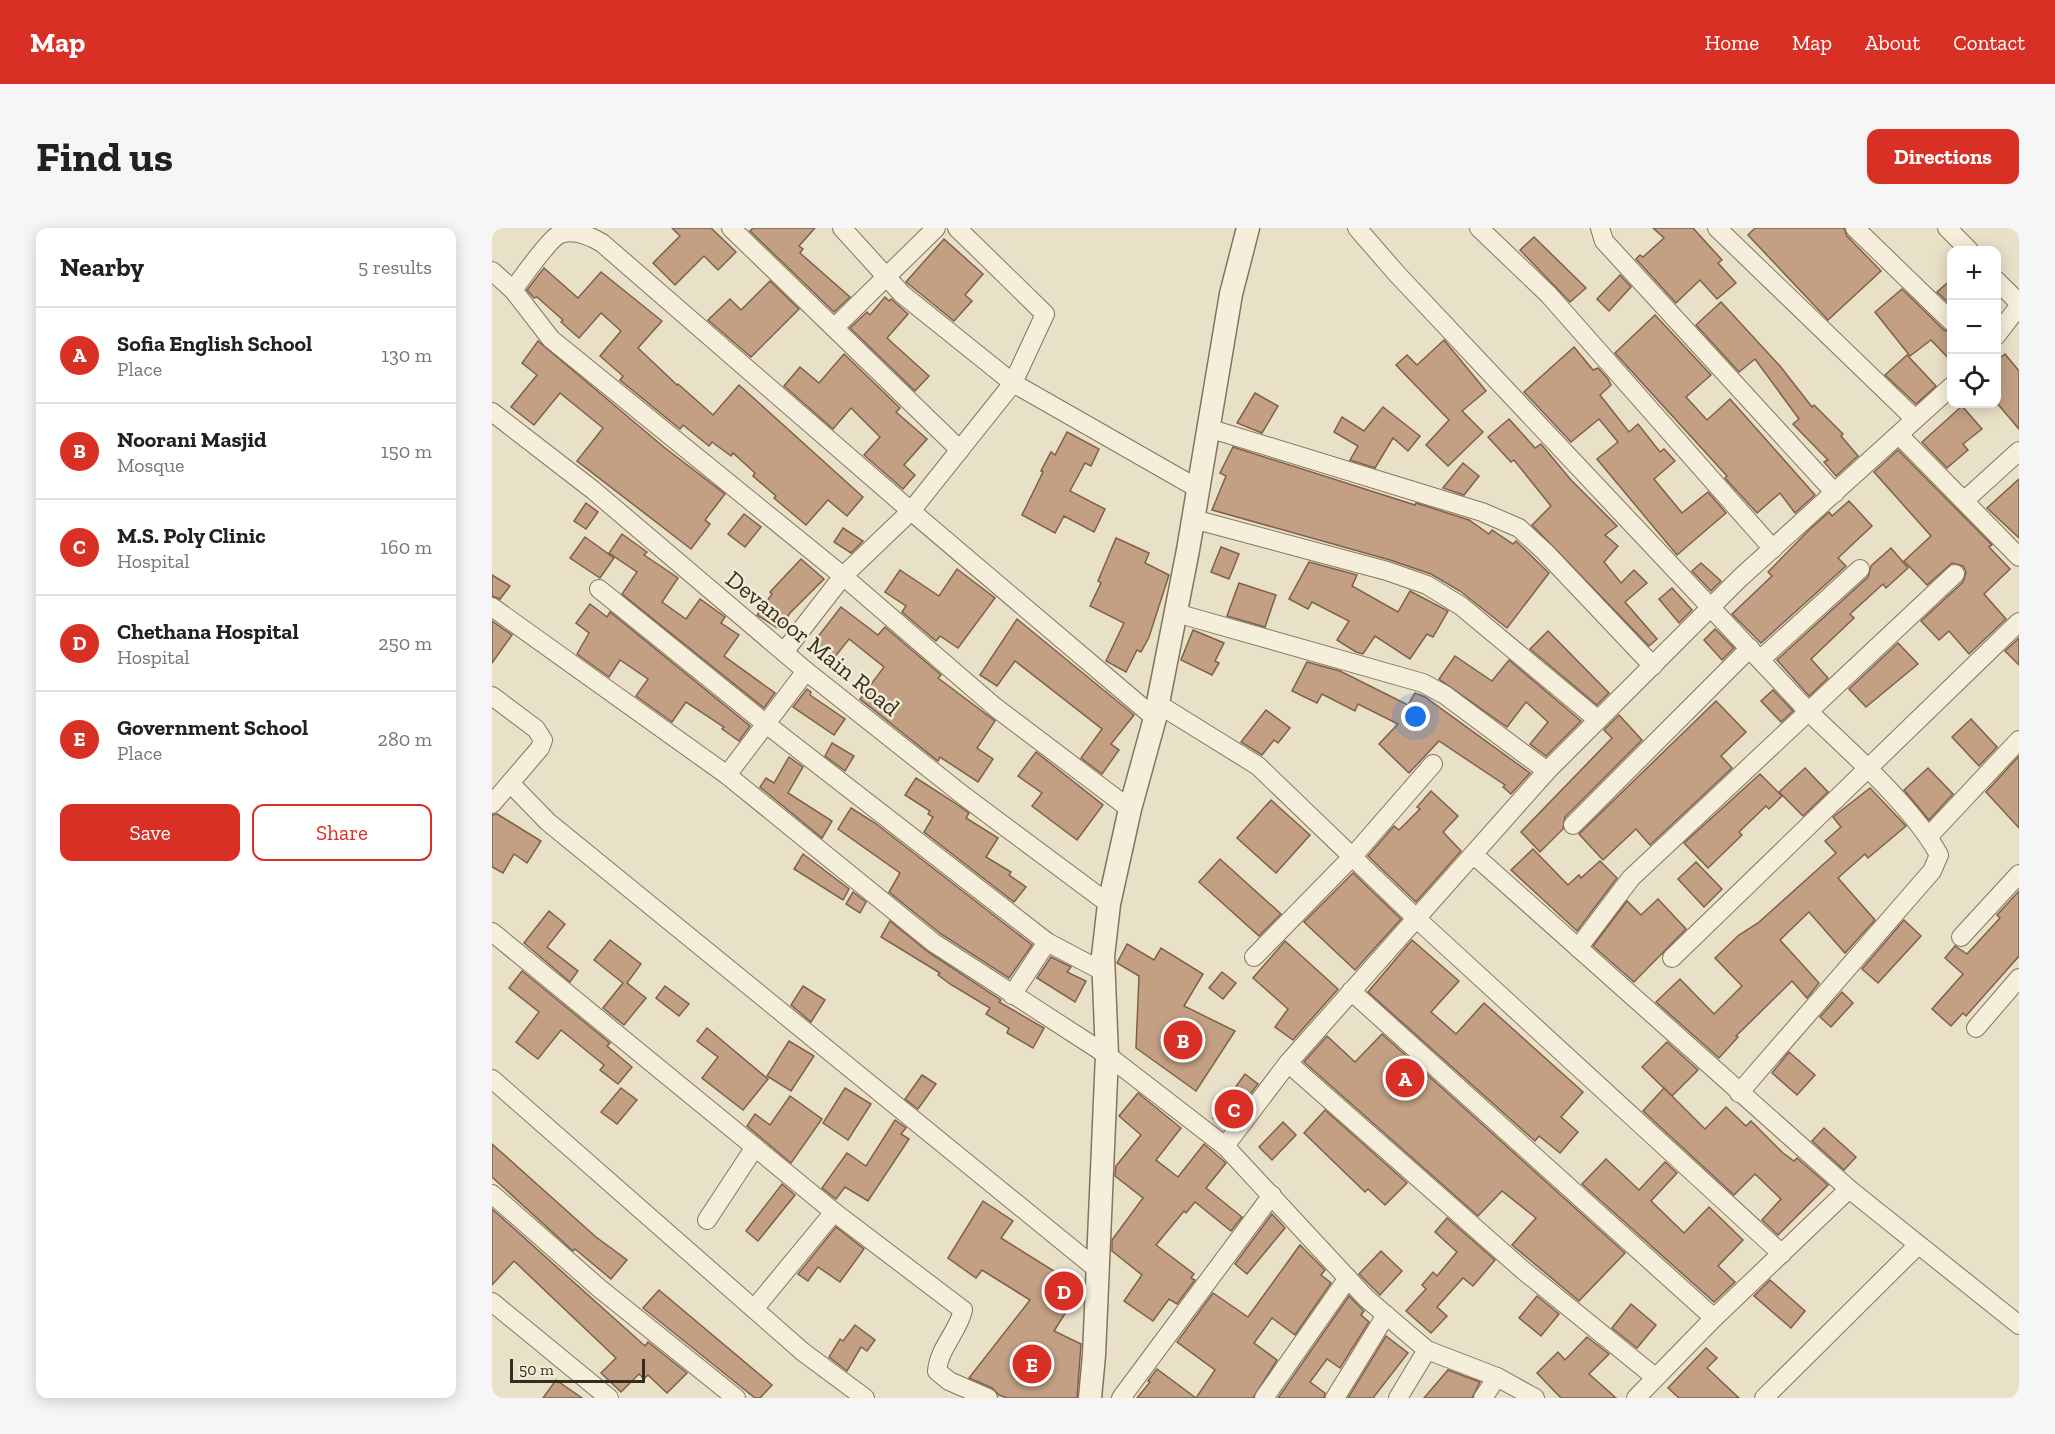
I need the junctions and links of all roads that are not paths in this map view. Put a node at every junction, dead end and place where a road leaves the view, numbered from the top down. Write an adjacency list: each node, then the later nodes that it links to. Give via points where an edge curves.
1 (731, 228): 19 (street)
2 (842, 228): 14 (street)
3 (936, 228): 14 (street)
4 (957, 228): 21 (street, via 1045,314)
5 (1248, 228): 25 (street, via 1231,294)
6 (1357, 228): 41 (street)
7 (1479, 228): 34 (street, via 1548,294)
8 (1600, 228): 30 (street, via 1604,241)
9 (1717, 228): 24 (street)
10 (1855, 228): 18 (street)
11 (1947, 228): 12 (street)
12 (1965, 246)
13 (492, 271): 16 (street)
14 (886, 278): 19 (street); 21 (street, via 923,314)
15 (2001, 285): 17 (street)
16 (513, 290): 32 (street, via 558,234 573,231 602,243); 38 (street, via 551,339)
17 (2019, 304): 20 (street)
18 (1947, 317)
19 (834, 328): 27 (street)
20 (2001, 329)
21 (1013, 384): 27 (street); 29 (street)
22 (1947, 390): 24 (street)
23 (492, 412): 44 (street, Devanoor Main Road, via 593,490)
24 (1915, 419): 26 (street)
25 (1208, 428): 29 (street); 46 (street, via 1482,512 1519,528)
26 (1899, 435): 30 (street); 31 (street)
27 (960, 450): 32 (street)
28 (2019, 451): 31 (street)
29 (1197, 488): 33 (street)
30 (1835, 493): 34 (street)
31 (1964, 501): 35 (street)
32 (911, 511): 38 (street); 49 (street)
33 (1193, 519): 42 (street); 51 (street, via 1427,585 1461,606)
34 (1773, 549): 41 (street)
35 (2019, 557)
36 (1860, 569): 45 (street)
37 (1954, 574): 50 (street)
38 (843, 576): 44 (street); 60 (street, via 995,707)
39 (599, 590): 52 (street)
40 (492, 607): 57 (street)
41 (1712, 607): 45 (street); 46 (street)
42 (1176, 613): 49 (street); 56 (street, via 1423,684 1445,695)
43 (2019, 622): 55 (street)
44 (784, 652): 47 (street, Devanoor Main Road)
45 (1756, 654): 50 (street); 61 (street)
46 (1653, 666): 51 (street)
47 (806, 671): 52 (street); 66 (street, Devanoor Main Road)
48 (492, 696): 58 (street, via 536,729 543,740)
49 (1156, 711): 60 (street); 64 (street, via 1258,766)
50 (1809, 712): 55 (street); 71 (street, via 1631,878)
51 (1598, 720): 56 (street)
52 (766, 724): 57 (street); 70 (street)
53 (2019, 740): 62 (street)
54 (1433, 764): 64 (street)
55 (1867, 768): 62 (street); 73 (street)
56 (1547, 771): 63 (street)
57 (727, 775): 77 (street, via 934,943)
58 (510, 783): 59 (street); 92 (street, via 548,822)
59 (492, 804)
60 (1130, 809): 66 (street)
61 (1573, 825)
62 (1929, 836): 82 (street, via 1939,855 1932,871)
63 (1474, 855): 67 (street); 71 (street)
64 (1353, 856): 67 (street); 72 (street)
65 (2019, 874): 69 (street)
66 (1109, 904): 74 (street)
67 (1417, 919): 76 (street); 91 (street)
68 (492, 932): 84 (street)
69 (1961, 937)
70 (1047, 942): 74 (street); 77 (street)
71 (1578, 948): 82 (street)
72 (1254, 957)
73 (1672, 958)
74 (1104, 972): 79 (street)
75 (2019, 978): 78 (street)
76 (1351, 992): 80 (street); 97 (street)
77 (1012, 995): 79 (street)
78 (1976, 1028)
79 (1107, 1055): 83 (street); 92 (street)
80 (1288, 1063): 83 (street); 101 (street, via 1524,1270)
81 (492, 1079): 95 (street)
82 (1739, 1093): 85 (street)
83 (1225, 1146): 87 (street)
84 (754, 1147): 88 (street); 89 (street)
85 (1849, 1189): 90 (street); 91 (street)
86 (492, 1194): 104 (street, via 599,1288)
87 (1272, 1195): 93 (street); 108 (street)
88 (834, 1212): 95 (street); 102 (street, via 963,1310 938,1360 937,1371)
89 (707, 1220)
90 (1918, 1245): 98 (street); 115 (street)
91 (1782, 1254): 97 (street)
92 (1098, 1270): 107 (street)
93 (1348, 1278): 96 (street); 109 (street)
94 (492, 1302): 103 (street)
95 (754, 1309): 105 (street)
96 (1386, 1315): 99 (street); 110 (street)
97 (1714, 1318): 101 (street)
98 (2019, 1325)
99 (1427, 1350): 100 (street); 111 (street)
100 (1497, 1377): 112 (street); 113 (street)
101 (1655, 1377): 114 (street)
102 (967, 1394): 106 (street)
103 (609, 1398)
104 (736, 1398)
105 (865, 1398)
106 (988, 1398)
107 (1090, 1398)
108 (1121, 1398)
109 (1264, 1398)
110 (1335, 1398)
111 (1398, 1398)
112 (1483, 1398)
113 (1535, 1398)
114 (1636, 1398)
115 (1764, 1398)

